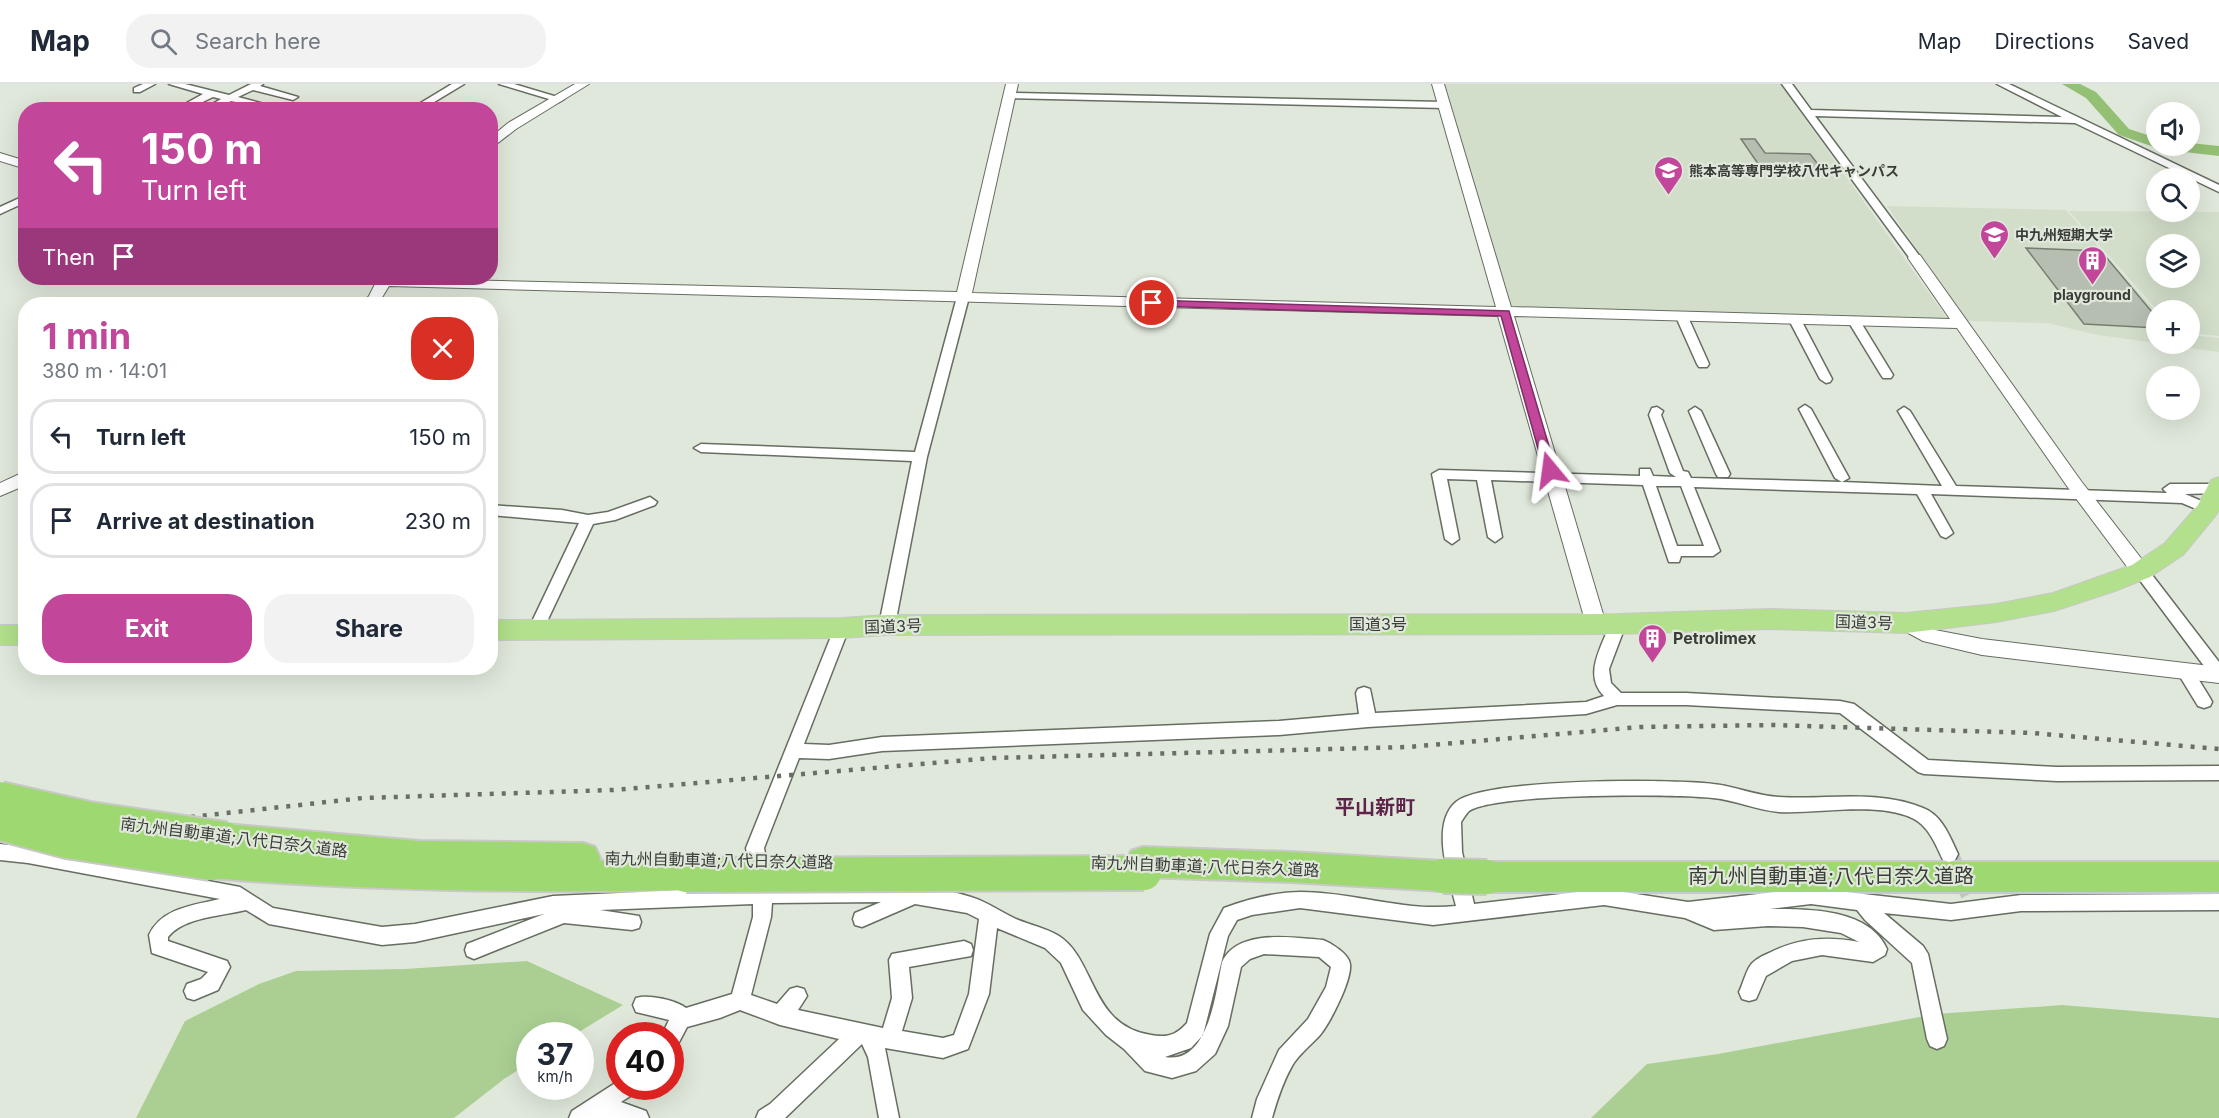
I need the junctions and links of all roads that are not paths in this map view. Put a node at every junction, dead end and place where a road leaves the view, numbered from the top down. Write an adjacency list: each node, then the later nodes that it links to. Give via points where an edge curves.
1 (150, 84): 10 (street)
2 (174, 84): 12 (street)
3 (459, 84): 19 (street)
4 (506, 84): 15 (street)
5 (583, 84): 15 (street)
6 (1438, 84): 20 (street)
7 (1787, 84): 21 (street)
8 (2002, 84): 22 (street)
9 (255, 85): 13 (street); 14 (street)
10 (137, 90)
11 (1011, 90): 20 (street); 31 (street)
12 (211, 94): 14 (street); 16 (street)
13 (293, 97)
14 (230, 98): 17 (street); 18 (street)
15 (559, 99): 23 (street)
16 (194, 102)
17 (222, 102)
18 (246, 102)
19 (427, 102)
20 (1444, 105): 32 (street)
21 (1809, 113): 22 (street); 29 (street)
22 (2077, 120): 26 (street)
23 (498, 138)
24 (0, 157): 25 (street)
25 (18, 163)
26 (2219, 189)
27 (18, 202): 28 (street)
28 (0, 211)
29 (1915, 258): 36 (street)
30 (498, 283): 31 (street)
31 (963, 297): 32 (street); 45 (street)
32 (1506, 313): 33 (street); 46 (street)
33 (1682, 317): 34 (street); 37 (street)
34 (1795, 320): 35 (street); 39 (street)
35 (1854, 321): 36 (street); 38 (street)
36 (1962, 324): 58 (street)
37 (1703, 364)
38 (1887, 375)
39 (1826, 379)
40 (1805, 409): 51 (street)
41 (1657, 411): 49 (street, via 1655,415)
42 (1695, 411): 47 (street)
43 (1904, 411): 54 (street)
44 (701, 448): 45 (street)
45 (920, 457): 71 (street)
46 (1551, 474): 48 (street); 50 (street); 70 (street)
47 (1723, 474): 49 (street); 51 (street)
48 (1483, 475): 66 (street); 67 (street, via 1439,474)
49 (1682, 476): 50 (street); 50 (street, via 1713,551 1672,554); 55 (street)
50 (1646, 477)
51 (1842, 478): 52 (street)
52 (1881, 479): 54 (street); 55 (street)
53 (18, 481): 59 (street)
54 (1950, 486): 57 (street); 58 (street)
55 (1896, 488): 57 (street)
56 (2167, 488): 58 (street); 60 (street); 61 (street)
57 (1921, 489): 65 (street)
58 (2078, 489): 61 (street); 68 (street)
59 (0, 490)
60 (2216, 495): 61 (street); 68 (highway, 国道3号, via 2174,549)
61 (2184, 498)
62 (650, 502): 64 (street, via 610,517)
63 (498, 511): 64 (street)
64 (588, 520): 74 (street)
65 (1946, 533)
66 (1495, 537)
67 (1452, 540)
68 (2141, 571): 69 (highway, 国道3号, via 2054,602); 78 (street)
69 (1906, 623): 70 (highway, 国道3号, via 1770,619); 77 (street, via 1930,636 1982,647)
70 (1607, 624): 71 (highway, 国道3号); 80 (street, via 1601,669 1603,685)
71 (887, 625): 72 (highway, 国道3号)
72 (842, 628): 74 (highway, 国道3号); 83 (street)
73 (498, 630): 74 (highway, 国道3号)
74 (536, 630)
75 (0, 635): 76 (highway)
76 (18, 635)
77 (2185, 671): 78 (street); 81 (street)
78 (2219, 674)
79 (1364, 693): 82 (street)
80 (1617, 699): 82 (street, via 1586,708); 84 (street, via 1840,706 1924,767 2057,774)
81 (2204, 702)
82 (1368, 720): 83 (street, via 1279,728)
83 (794, 751): 91 (street, via 755,848)
84 (2219, 773)
85 (0, 799): 87 (highway, 南九州自動車道;八代日奈久道路, bridge)
86 (0, 823): 87 (highway, 南九州自動車道;八代日奈久道路, bridge, via 67,841)
87 (218, 851): 90 (highway, 南九州自動車道;八代日奈久道路, bridge, via 293,871 411,877 507,878 688,868 1144,868 1292,877)
88 (0, 852): 94 (street, via 240,895)
89 (1949, 854): 98 (street, via 1930,822 1921,814 1902,808 1763,803 1714,790 1617,788 1488,796 1463,806 1451,822)
90 (2219, 877)
91 (763, 895): 92 (street); 96 (street); 107 (street, via 762,917)
92 (911, 895): 99 (street, via 961,897); 100 (street)
93 (1861, 900): 95 (street, via 1952,912 1976,902); 97 (street, via 1810,896); 113 (street, via 1921,960)
94 (246, 902): 96 (street, via 269,916 288,921 382,936 415,933 553,904); 104 (street, via 186,915 167,924 158,935 159,947 220,967 216,980)
95 (2219, 902)
96 (569, 909): 101 (street); 102 (street)
97 (1688, 910): 98 (street, via 1604,897); 105 (street, via 1709,920 1820,919 1856,931 1878,949 1873,953 1828,944 1806,946 1762,967)
98 (1467, 914): 114 (street, via 1433,917 1300,900 1231,914 1219,934 1196,1028 1184,1041 1165,1047)
99 (989, 915): 112 (street, via 980,994 961,1042 944,1048); 114 (street, via 1053,942 1068,957 1090,1003)
100 (862, 919)
101 (632, 922)
102 (474, 950)
103 (964, 950): 112 (street, via 899,960 902,998)
104 (194, 991)
105 (1749, 992)
106 (797, 996): 109 (street)
107 (740, 1000): 109 (street); 110 (street)
108 (643, 1005): 110 (street, via 678,1013)
109 (780, 1016): 112 (street)
110 (681, 1019): 111 (street)
111 (679, 1022)
112 (873, 1036): 119 (street); 120 (street)
113 (1937, 1039)
114 (1131, 1042): 121 (street, via 1152,1064 1172,1068 1190,1064 1208,1047 1218,1026 1232,962 1244,952 1264,945 1323,949 1341,964 1335,989 1315,1026 1286,1057)
115 (608, 1100): 116 (street)
116 (599, 1106): 117 (street); 118 (street)
117 (579, 1118)
118 (639, 1118)
119 (766, 1118)
120 (889, 1118)
121 (1262, 1118)

